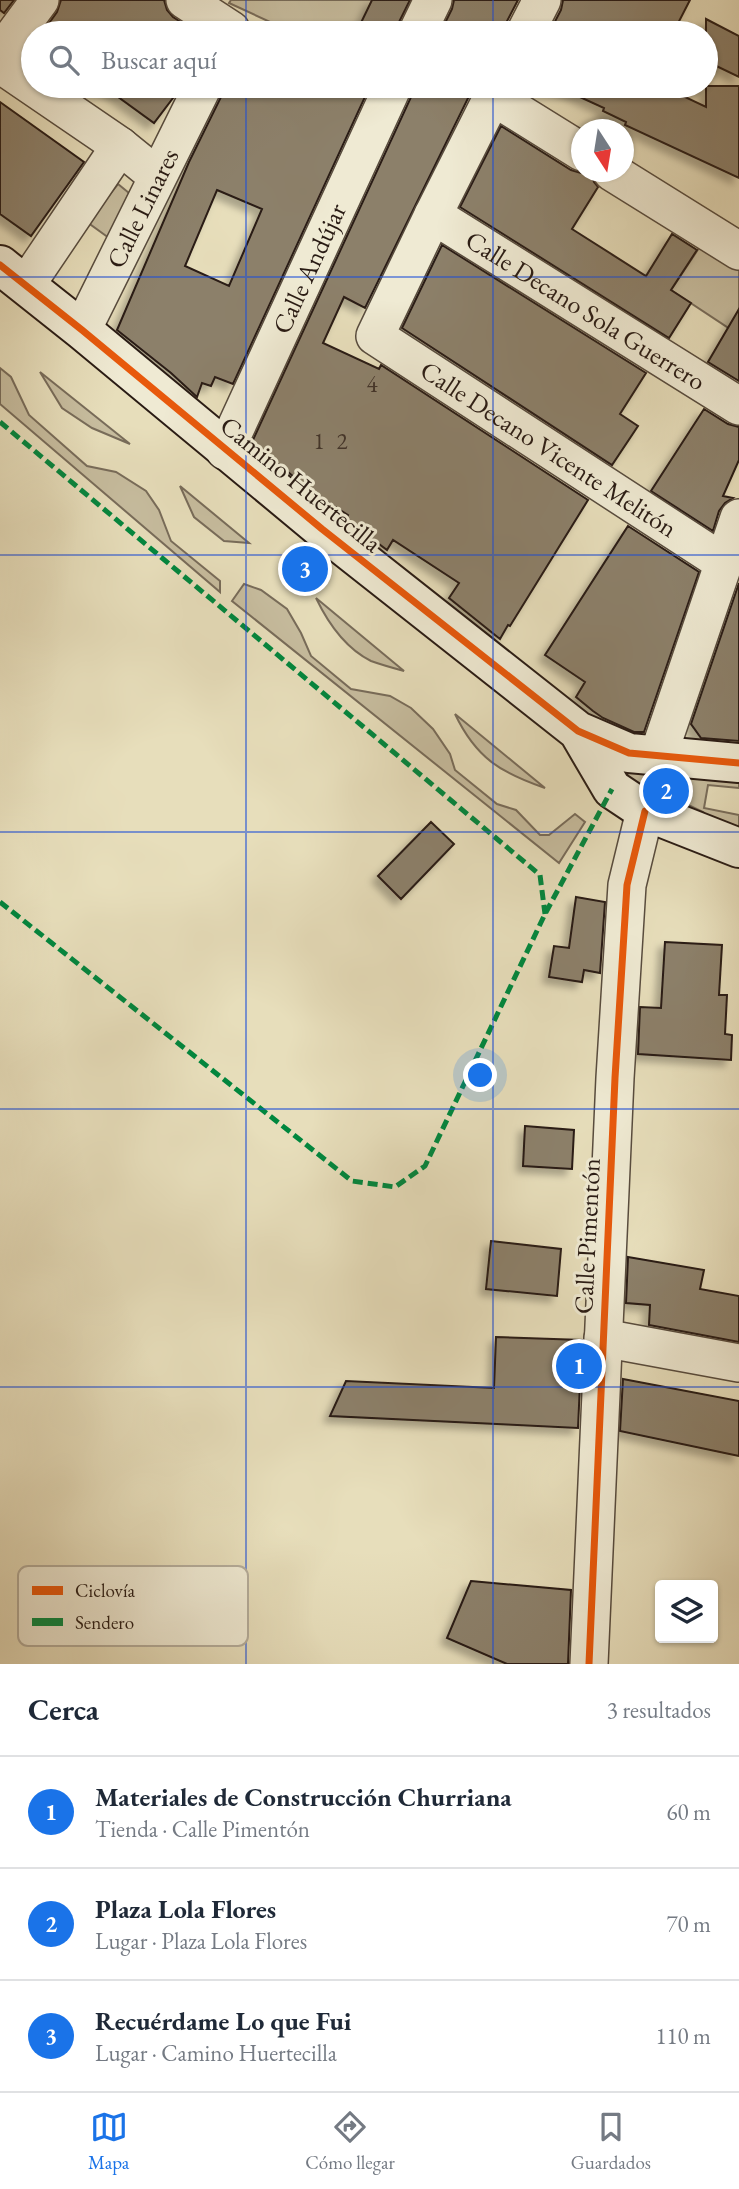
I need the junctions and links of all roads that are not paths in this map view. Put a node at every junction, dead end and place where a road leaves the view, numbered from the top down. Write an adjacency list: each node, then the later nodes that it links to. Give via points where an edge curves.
1 (40, 0): 5 (street)
2 (185, 0): 6 (street)
3 (433, 0): 7 (street)
4 (542, 0): 8 (street)
5 (24, 21)
6 (217, 21)
7 (423, 21)
8 (531, 21)
9 (21, 26): 10 (street)
10 (0, 54)
11 (0, 64): 12 (street)
12 (21, 78)
13 (50, 98): 19 (street)
14 (197, 98): 20 (street, Calle Linares)
15 (387, 98): 27 (street, Calle Andújar)
16 (492, 98): 22 (street)
17 (505, 98): 18 (street)
18 (571, 144)
19 (120, 146): 20 (street); 24 (street, Calle Linares)
20 (157, 176): 25 (street, Calle Linares)
21 (628, 182): 23 (street)
22 (433, 215): 26 (street, Calle Decano Sola Guerrero); 29 (street, Calle Decano Vicente Melitón, via 375,336)
23 (739, 251)
24 (13, 275): 25 (street, Camino Huertecilla)
25 (82, 330): 27 (street, Camino Huertecilla)
26 (739, 406)
27 (225, 451): 30 (street, Camino Huertecilla)
28 (739, 518): 29 (street)
29 (724, 562): 31 (street)
30 (578, 731): 31 (street, via 629,753); 33 (street, via 612,789)
31 (658, 756): 32 (street)
32 (739, 763)
33 (645, 811): 34 (street); 35 (street, Calle Pimentón, via 627,886)
34 (739, 849)
35 (603, 1338): 36 (street); 37 (street, Calle Pimentón)
36 (739, 1363)
37 (589, 1664)

